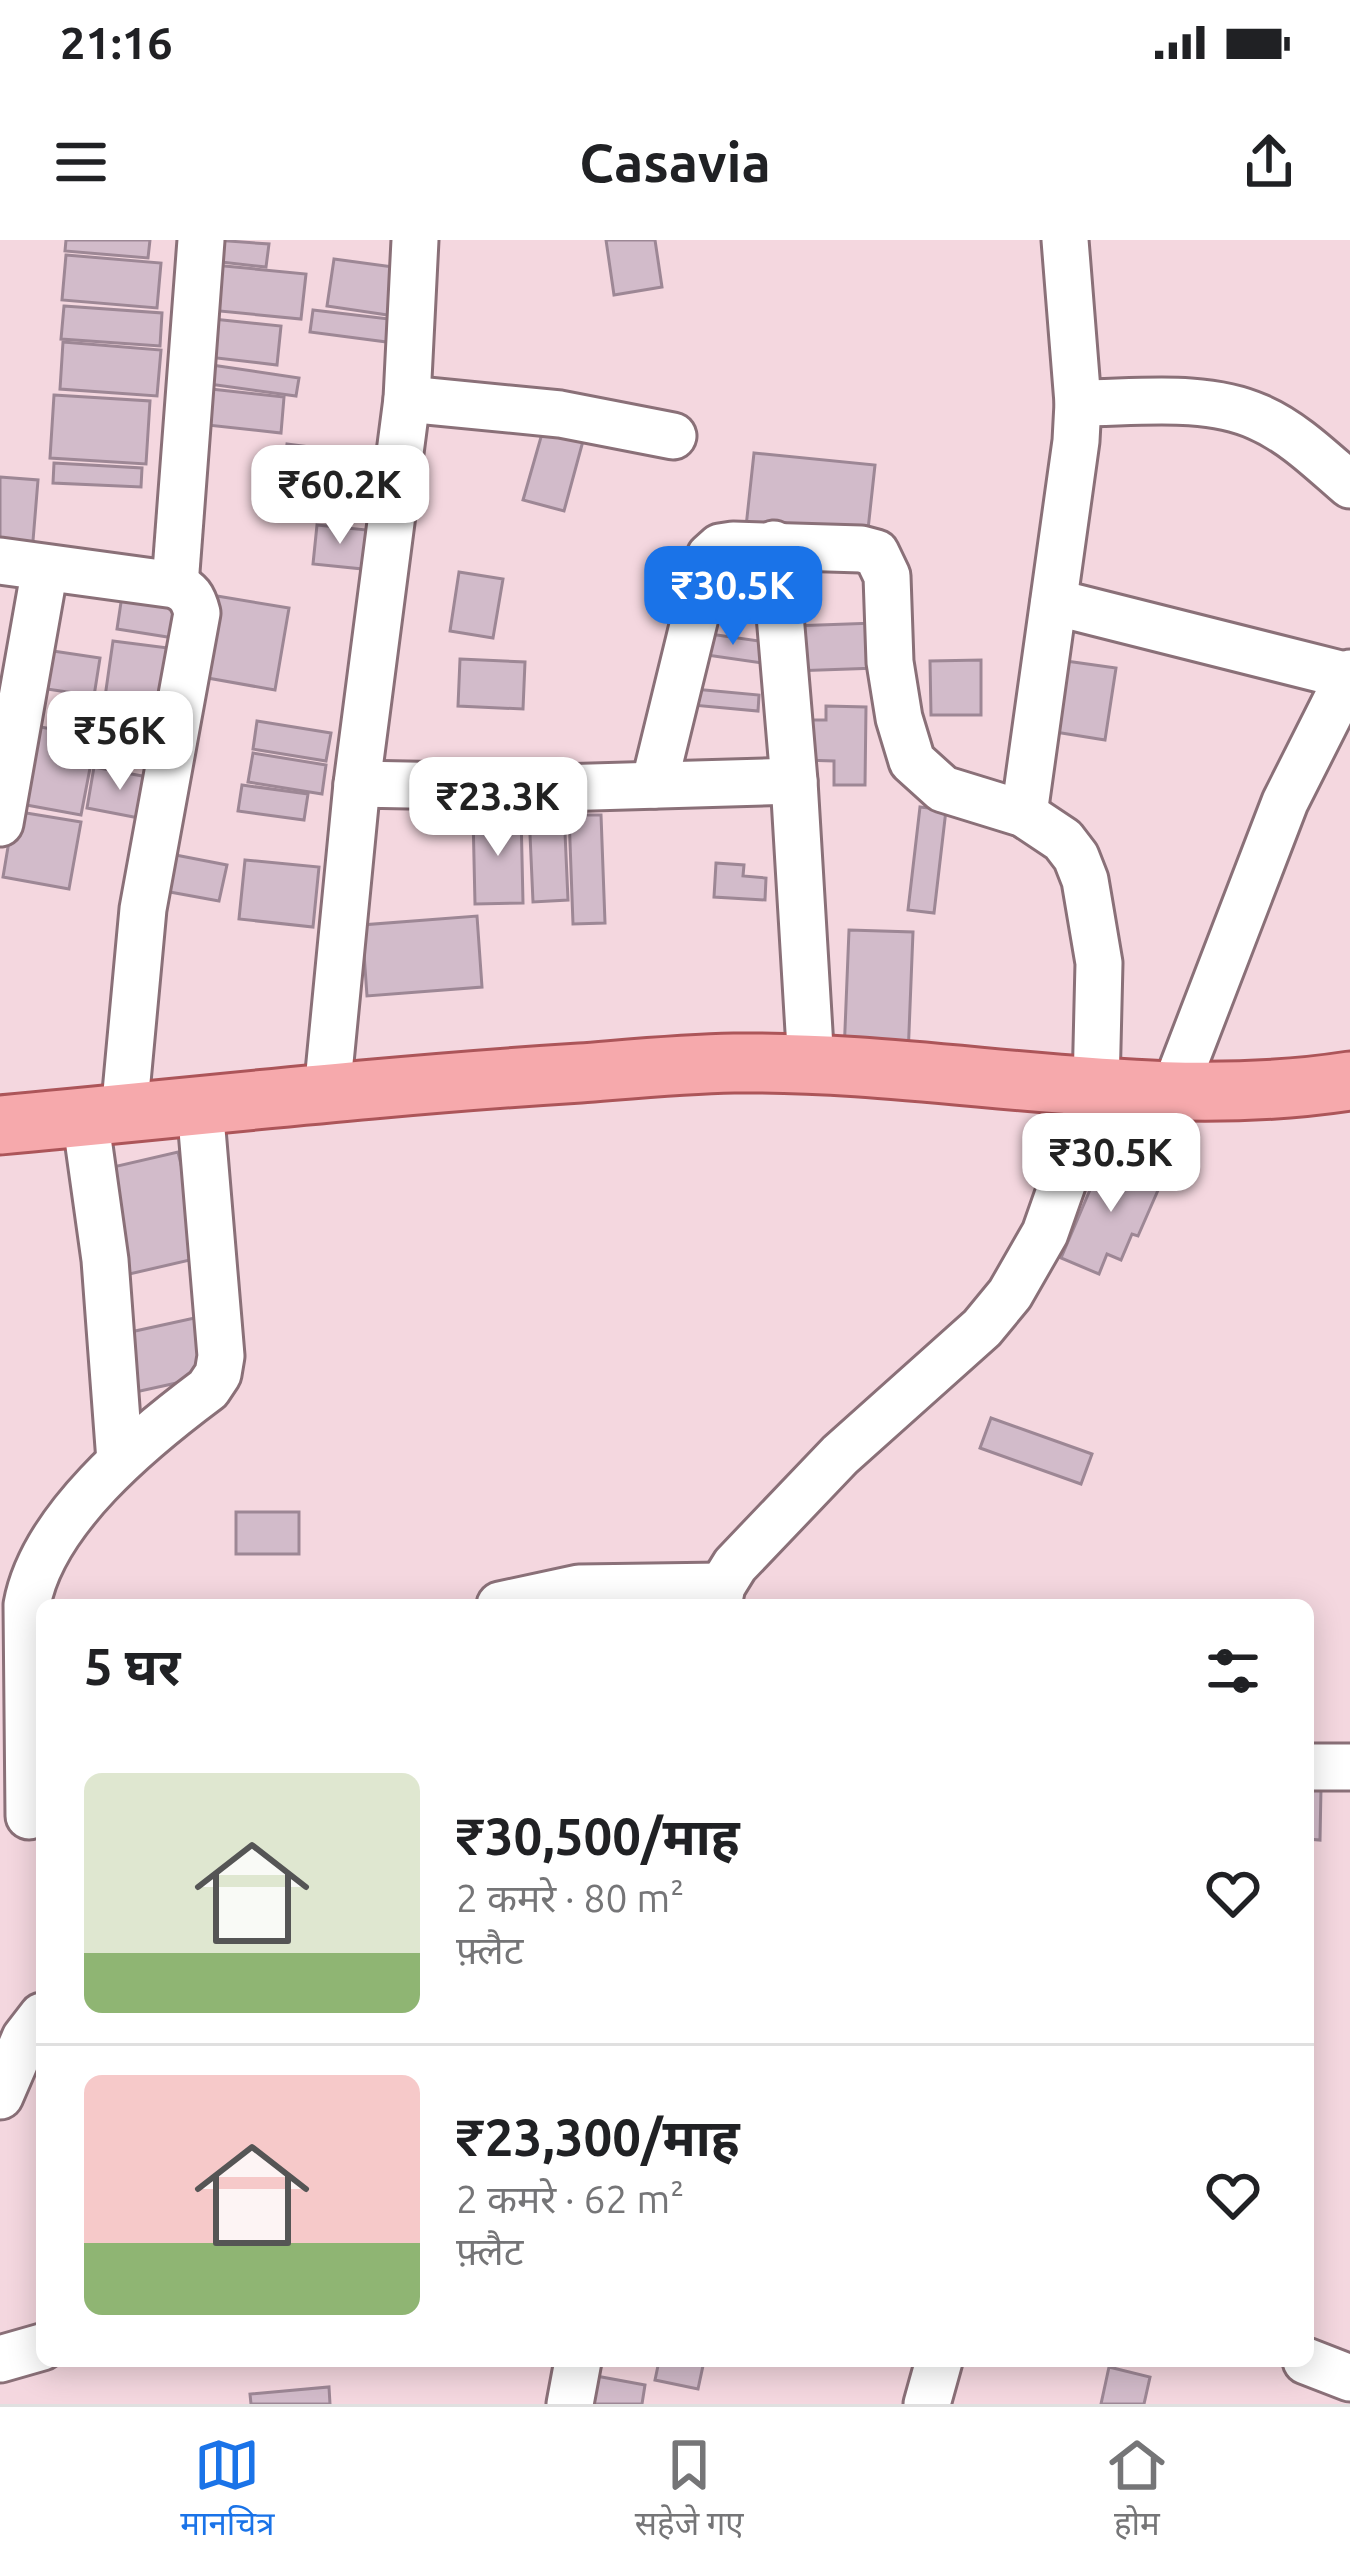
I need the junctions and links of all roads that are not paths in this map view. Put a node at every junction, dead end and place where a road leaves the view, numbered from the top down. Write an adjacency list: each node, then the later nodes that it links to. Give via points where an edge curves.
1 (201, 240): 11 (street)
2 (1065, 240): 5 (street)
3 (411, 241): 4 (street)
4 (407, 399): 6 (street, via 560,414); 15 (street)
5 (1078, 403): 7 (street, via 1229,407 1260,417); 12 (street)
6 (674, 436)
7 (1350, 485)
8 (774, 544): 14 (street); 16 (street, via 734,545 710,556); 17 (street, via 876,553 887,576 890,662 912,760 943,789)
9 (0, 561): 10 (street)
10 (45, 568): 11 (street); 18 (street)
11 (175, 585): 25 (street, via 188,592 196,613)
12 (1054, 602): 13 (street); 17 (street)
13 (1349, 675): 23 (street, via 1285,802)
14 (794, 781): 16 (street); 19 (street)
15 (357, 784): 16 (street); 22 (street)
16 (654, 785)
17 (1024, 814): 21 (street, via 1063,841 1085,880 1099,963)
18 (0, 823)
19 (811, 1065): 21 (main road); 22 (main road, via 710,1064)
20 (1350, 1081): 23 (main road)
21 (1096, 1088): 23 (main road); 29 (street, via 1045,1233 1010,1294 840,1455 735,1565)
22 (327, 1093): 24 (main road)
23 (1185, 1093)
24 (200, 1106): 25 (main road); 27 (street, via 218,1374)
25 (105, 1115): 26 (main road); 27 (street, via 105,1260)
26 (0, 1125)
27 (121, 1461): 28 (street)
28 (16, 1578): 33 (street, via 27,1605)
29 (720, 1595): 30 (street, via 579,1588)
30 (528, 1599)
31 (1350, 1766): 32 (street)
32 (1314, 1767)
33 (24, 1817)
34 (36, 2024): 35 (street)
35 (0, 2096)
36 (36, 2350): 37 (street)
37 (0, 2360)
38 (1314, 2364): 41 (street)
39 (577, 2367): 42 (street)
40 (937, 2367): 43 (street)
41 (1350, 2378)
42 (570, 2404)
43 (927, 2404)

